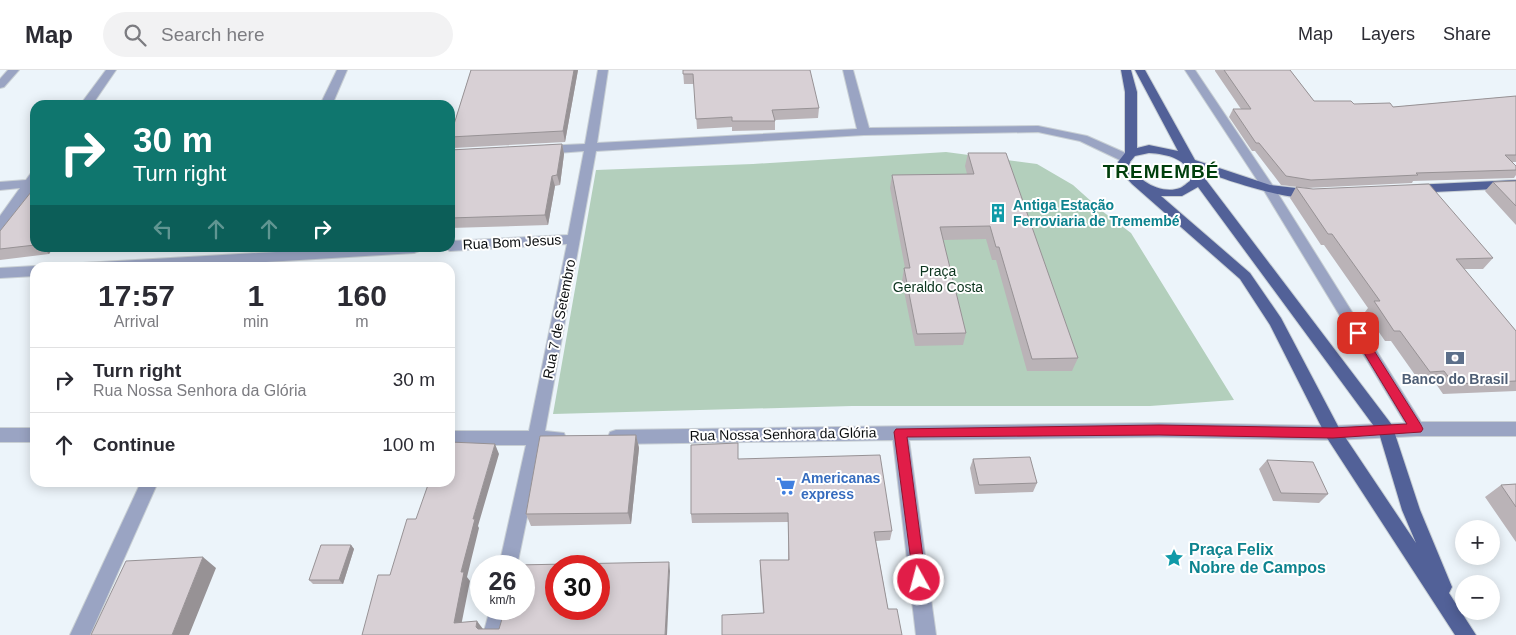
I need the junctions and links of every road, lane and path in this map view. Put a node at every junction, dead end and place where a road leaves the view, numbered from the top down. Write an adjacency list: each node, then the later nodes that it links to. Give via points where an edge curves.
1 (14, 70): 9 (street)
2 (111, 70): 10 (street)
3 (342, 70): 11 (street)
4 (603, 70): 13 (street, Rua 7 de Setembro)
5 (848, 70): 12 (street)
6 (1126, 70): 15 (main road, via 1131,92)
7 (1140, 70): 16 (main road)
8 (1190, 70): 23 (street)
9 (0, 85)
10 (90, 100)
11 (328, 100)
12 (864, 132): 13 (street); 15 (street, via 1038,129 1083,138)
13 (591, 148): 14 (street); 27 (street, Rua 7 de Setembro)
14 (534, 150)
15 (1128, 155): 16 (main road, via 1139,150 1160,150); 22 (main road, via 1124,169 1134,182)
16 (1190, 163): 17 (main road); 23 (main road)
17 (1197, 177): 22 (main road, via 1192,188 1175,193); 36 (main road)
18 (30, 181): 21 (street)
19 (1516, 184): 24 (main road)
20 (30, 185): 26 (street)
21 (0, 186)
22 (1143, 187): 38 (main road, via 1244,276 1276,322)
23 (1269, 190): 25 (main road); 34 (street)
24 (1396, 190)
25 (1326, 193)
26 (0, 226)
27 (574, 239): 28 (street, Rua Bom Jesus); 43 (street, Rua 7 de Setembro)
28 (455, 246)
29 (345, 252): 30 (street)
30 (258, 257): 31 (street)
31 (178, 262)
32 (30, 271): 33 (street)
33 (0, 273)
34 (1417, 429): 35 (street, Rua Nossa Senhora da Glória); 36 (street, Rua Nossa Senhora da Glória)
35 (1516, 429)
36 (1386, 430): 38 (street, Rua Nossa Senhora da Glória); 48 (main road, via 1411,510)
37 (900, 432): 38 (street, Rua Nossa Senhora da Glória, via 1159,430); 41 (street, Rua Nossa Senhora da Glória); 51 (street)
38 (1333, 433): 48 (main road)
39 (0, 435): 40 (street)
40 (30, 435)
41 (605, 437)
42 (455, 438): 43 (street)
43 (536, 438): 44 (street); 46 (street, Rua 7 de Setembro)
44 (575, 438)
45 (148, 487): 49 (street)
46 (510, 555)
47 (496, 620): 50 (street)
48 (1461, 628)
49 (80, 635)
50 (493, 635)
51 (926, 635)

